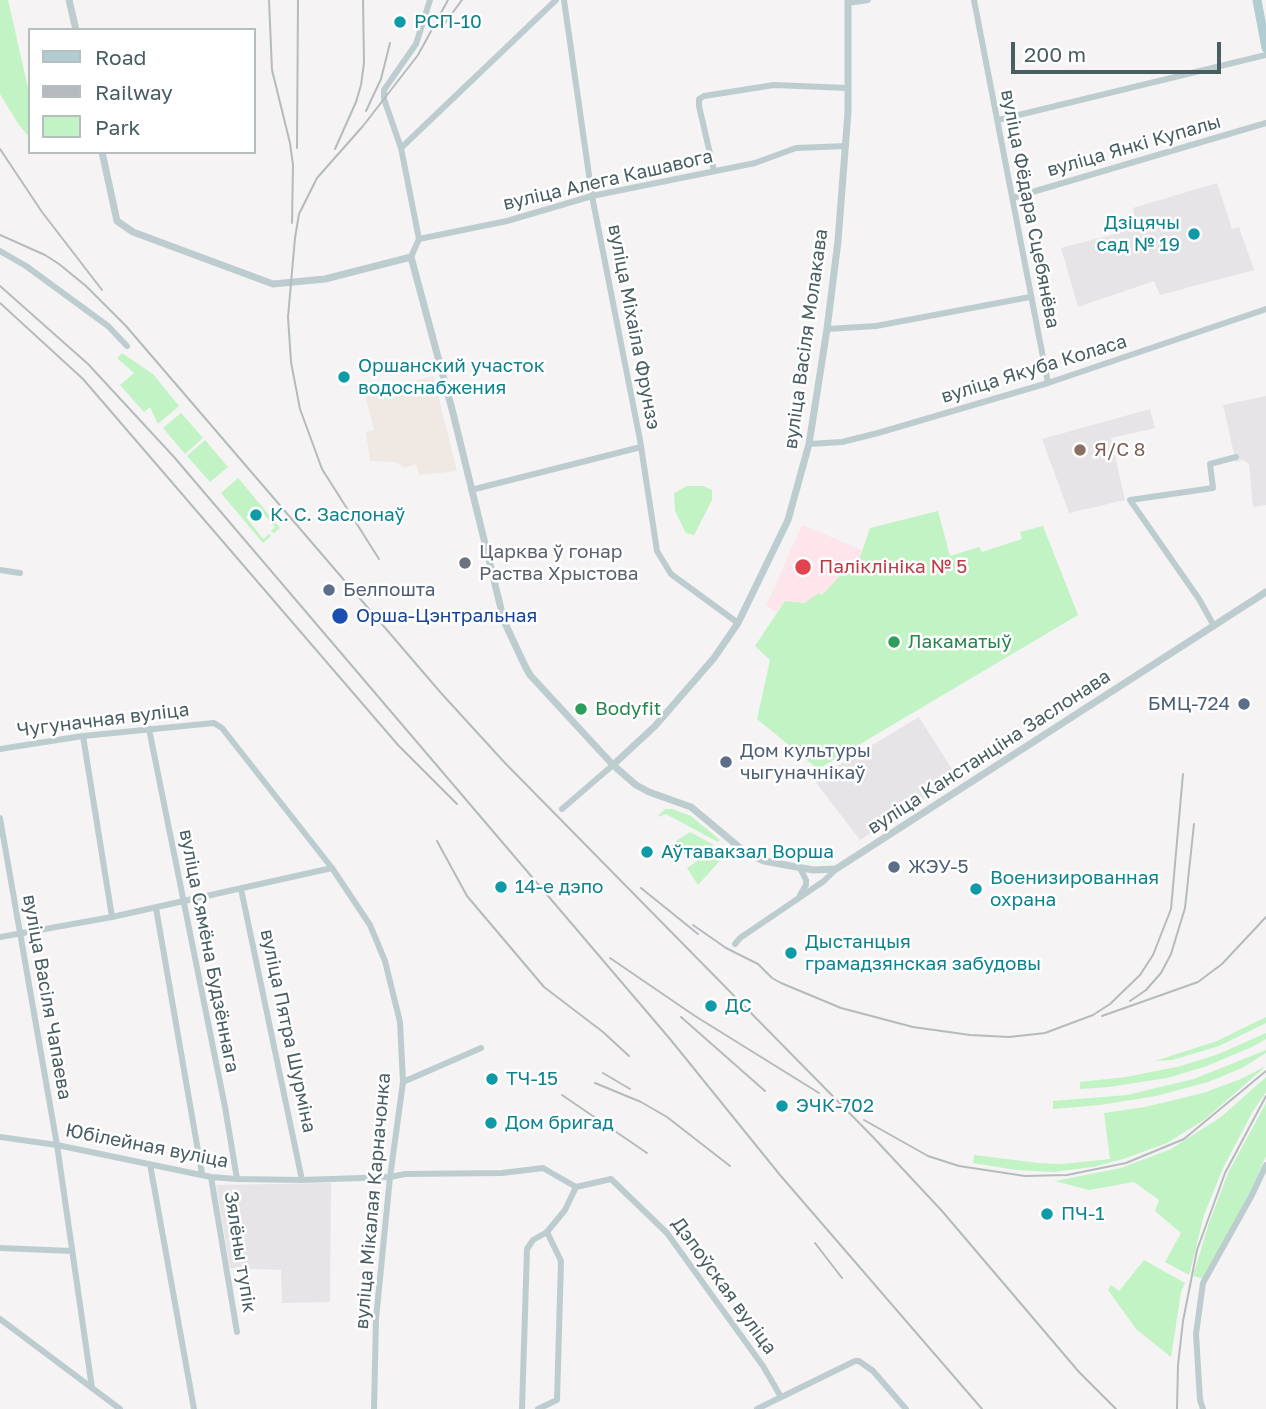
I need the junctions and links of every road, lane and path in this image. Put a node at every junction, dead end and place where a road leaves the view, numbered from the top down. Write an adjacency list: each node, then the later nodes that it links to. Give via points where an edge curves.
1 (69, 0): 9 (street)
2 (430, 0): 16 (street, via 416,44 384,90)
3 (556, 0): 16 (street)
4 (564, 0): 19 (street, вуліца Міхаіла Фрунзэ)
5 (868, 0): 8 (street)
6 (974, 0): 13 (street, вуліца Фёдара Сцебянёва)
7 (1257, 0): 10 (main road)
8 (848, 2): 12 (street, вуліца Васіля Молакава)
9 (76, 28)
10 (1266, 48)
11 (1266, 55): 13 (street)
12 (848, 88): 15 (street, вуліца Васіля Молакава); 18 (street, via 774,85 699,99)
13 (998, 120): 20 (street, вуліца Фёдара Сцебянёва)
14 (1266, 123): 20 (street, вуліца Янкі Купалы)
15 (846, 146): 18 (street, вуліца Алега Кашавога, via 796,148); 26 (street, вуліца Васіля Молакава)
16 (401, 148): 21 (street)
17 (102, 154): 23 (street, via 117,221 133,232 273,284 324,279)
18 (715, 171): 19 (street, вуліца Алега Кашавога)
19 (592, 196): 21 (street, вуліца Алега Кашавога); 30 (street, вуліца Міхаіла Фрунзэ)
20 (1012, 198): 24 (street, вуліца Фёдара Сцебянёва)
21 (419, 239): 23 (street)
22 (0, 251): 27 (street, via 108,326)
23 (411, 257): 32 (street)
24 (1030, 297): 26 (street, via 876,326); 28 (street, вуліца Фёдара Сцебянёва)
25 (1266, 309): 28 (street, вуліца Якуба Коласа)
26 (827, 329): 29 (street, вуліца Васіля Молакава)
27 (127, 346)
28 (1048, 383): 29 (street, вуліца Якуба Коласа, via 842,442)
29 (809, 444): 36 (street, вуліца Васіля Молакава, via 788,520)
30 (641, 447): 32 (street); 36 (street, вуліца Міхаіла Фрунзэ, via 662,562 687,588)
31 (1236, 457): 37 (street, via 1210,464 1213,488 1130,500)
32 (471, 490): 42 (street, via 505,621 525,666)
33 (0, 570): 34 (street)
34 (20, 573)
35 (1266, 592): 37 (street, вуліца Канстанціна Заслонава)
36 (738, 623): 42 (street, вуліца Васіля Молакава, via 691,686)
37 (1214, 626): 47 (street, вуліца Канстанціна Заслонава)
38 (210, 722): 39 (street, Чугуначная вуліца); 45 (street, вуліца Мікалая Карначонка, via 222,728)
39 (149, 729): 40 (street, Чугуначная вуліца); 50 (street, вуліца Сямёна Будзённага)
40 (83, 736): 41 (street, Чугуначная вуліца); 52 (street)
41 (0, 749)
42 (613, 765): 43 (street, вуліца Васіля Молакава); 46 (street, via 641,789 691,807 755,858)
43 (562, 809)
44 (0, 818): 53 (street, вуліца Васіля Чапаева)
45 (331, 868): 48 (street); 57 (street, вуліца Мікалая Карначонка, via 370,925 386,961 400,1022)
46 (800, 868): 47 (street); 49 (street, via 806,885)
47 (836, 869): 49 (street, вуліца Канстанціна Заслонава)
48 (241, 889): 50 (street); 66 (street, вуліца Пятра Шурміна)
49 (798, 897): 55 (street, вуліца Канстанціна Заслонава)
50 (182, 902): 51 (street); 65 (street, вуліца Сямёна Будзённага)
51 (156, 908): 52 (street); 62 (street)
52 (112, 917): 53 (street)
53 (19, 933): 54 (street); 59 (street, вуліца Васіля Чапаева)
54 (0, 937)
55 (735, 944)
56 (481, 1048): 57 (street)
57 (403, 1082): 64 (street, вуліца Мікалая Карначонка)
58 (0, 1137): 59 (street, Юбілейная вуліца)
59 (57, 1145): 60 (street, Юбілейная вуліца); 70 (street, вуліца Васіля Чапаева)
60 (150, 1164): 62 (street, Юбілейная вуліца); 76 (street)
61 (1266, 1165): 82 (street, via 1203,1283 1196,1334)
62 (202, 1174): 63 (street, Юбілейная вуліца)
63 (211, 1177): 65 (street, Юбілейная вуліца); 72 (street, Зялёны тупік)
64 (390, 1177): 66 (street, Юбілейная вуліца); 67 (street, Юбілейная вуліца, via 543,1168); 77 (street, вуліца Мікалая Карначонка, via 376,1319)
65 (237, 1179): 66 (street, Юбілейная вуліца)
66 (302, 1180)
67 (576, 1187): 68 (street); 74 (street, Дэпоўская вуліца, via 611,1179 635,1199 667,1233)
68 (547, 1232): 78 (street, via 527,1249); 79 (street, via 561,1261 557,1400)
69 (0, 1248): 70 (street)
70 (72, 1251): 73 (street, вуліца Васіля Чапаева)
71 (0, 1319): 73 (street)
72 (237, 1332)
73 (92, 1388): 75 (street)
74 (781, 1397): 80 (street); 81 (street, via 859,1361)
75 (120, 1409)
76 (194, 1409)
77 (374, 1409)
78 (522, 1409)
79 (538, 1409)
80 (757, 1409)
81 (905, 1409)
82 (1203, 1409)

